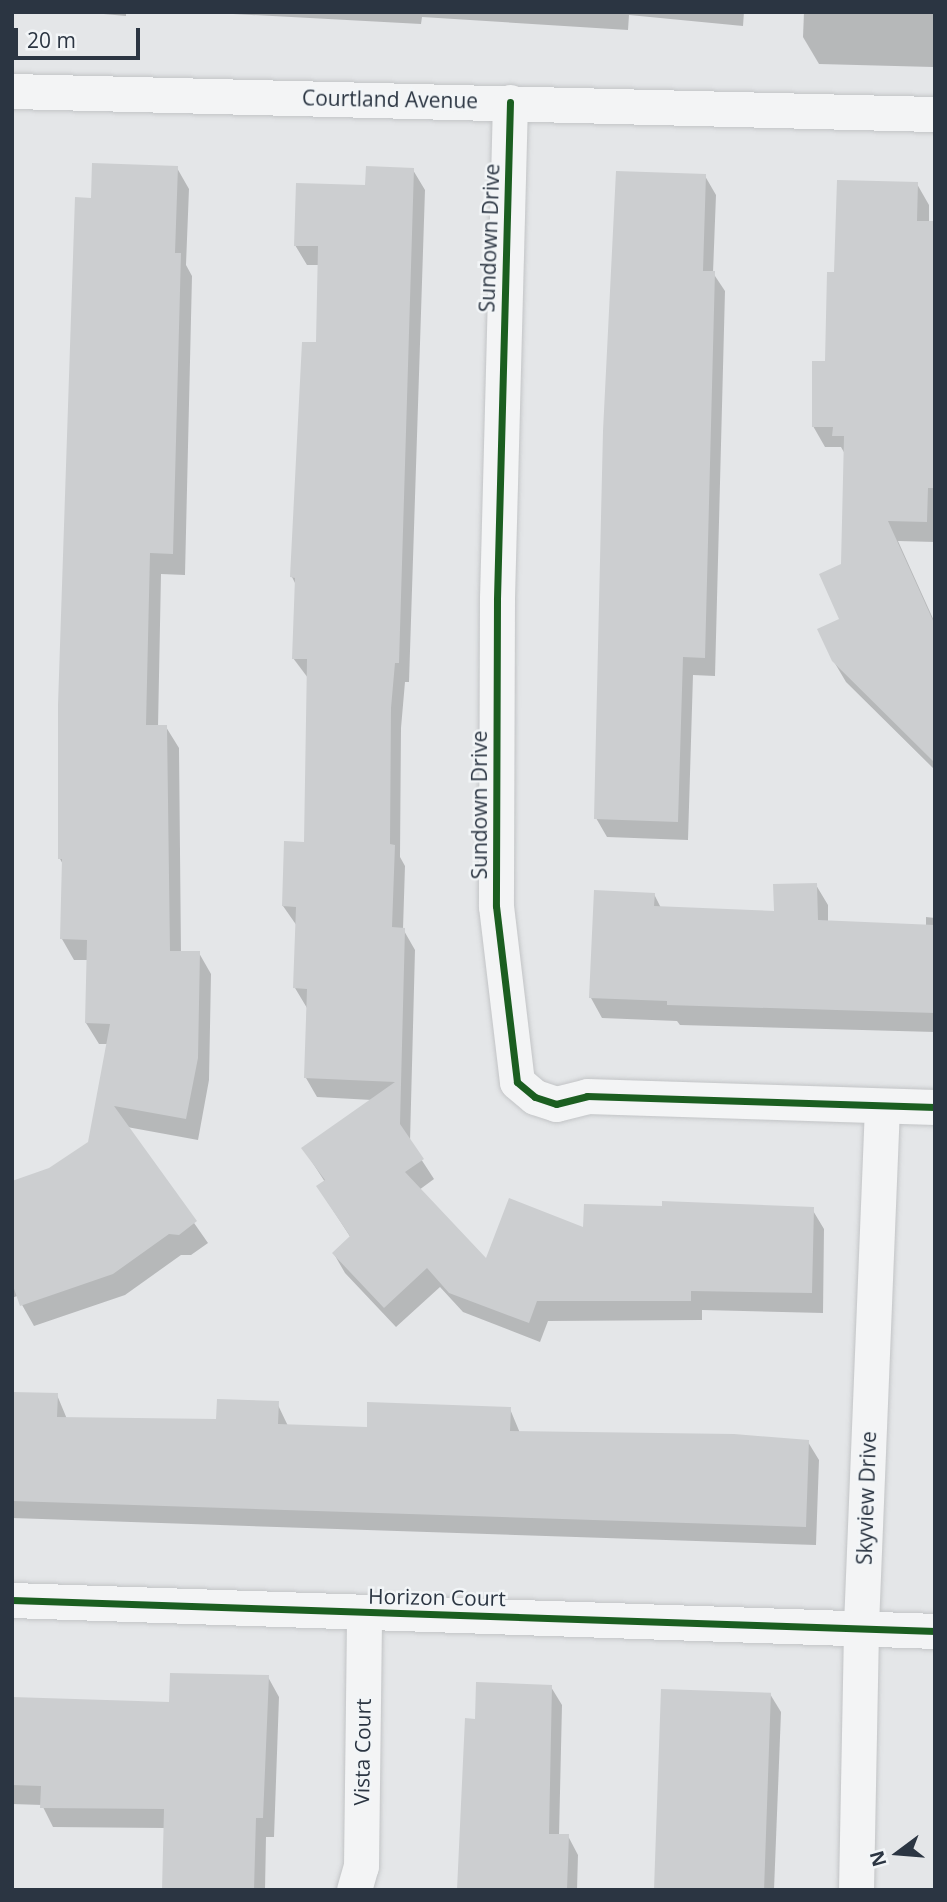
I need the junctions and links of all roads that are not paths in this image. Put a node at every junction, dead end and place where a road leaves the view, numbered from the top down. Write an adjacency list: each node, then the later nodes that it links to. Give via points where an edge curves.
1 (12, 91): 2 (street, Courtland Avenue)
2 (510, 102): 3 (street, Courtland Avenue); 4 (street, Sundown Drive, via 497,600 496,906 517,1082 535,1097 556,1104 587,1096)
3 (935, 114)
4 (882, 1106): 5 (street, Sundown Drive); 8 (street, Skyview Drive)
5 (935, 1107)
6 (12, 1600): 7 (street, Horizon Court)
7 (364, 1613): 8 (street, Horizon Court); 10 (street, Vista Court, via 361,1866)
8 (861, 1625): 9 (street, Horizon Court); 11 (street, Skyview Drive)
9 (935, 1631)
10 (354, 1890)
11 (856, 1890)

